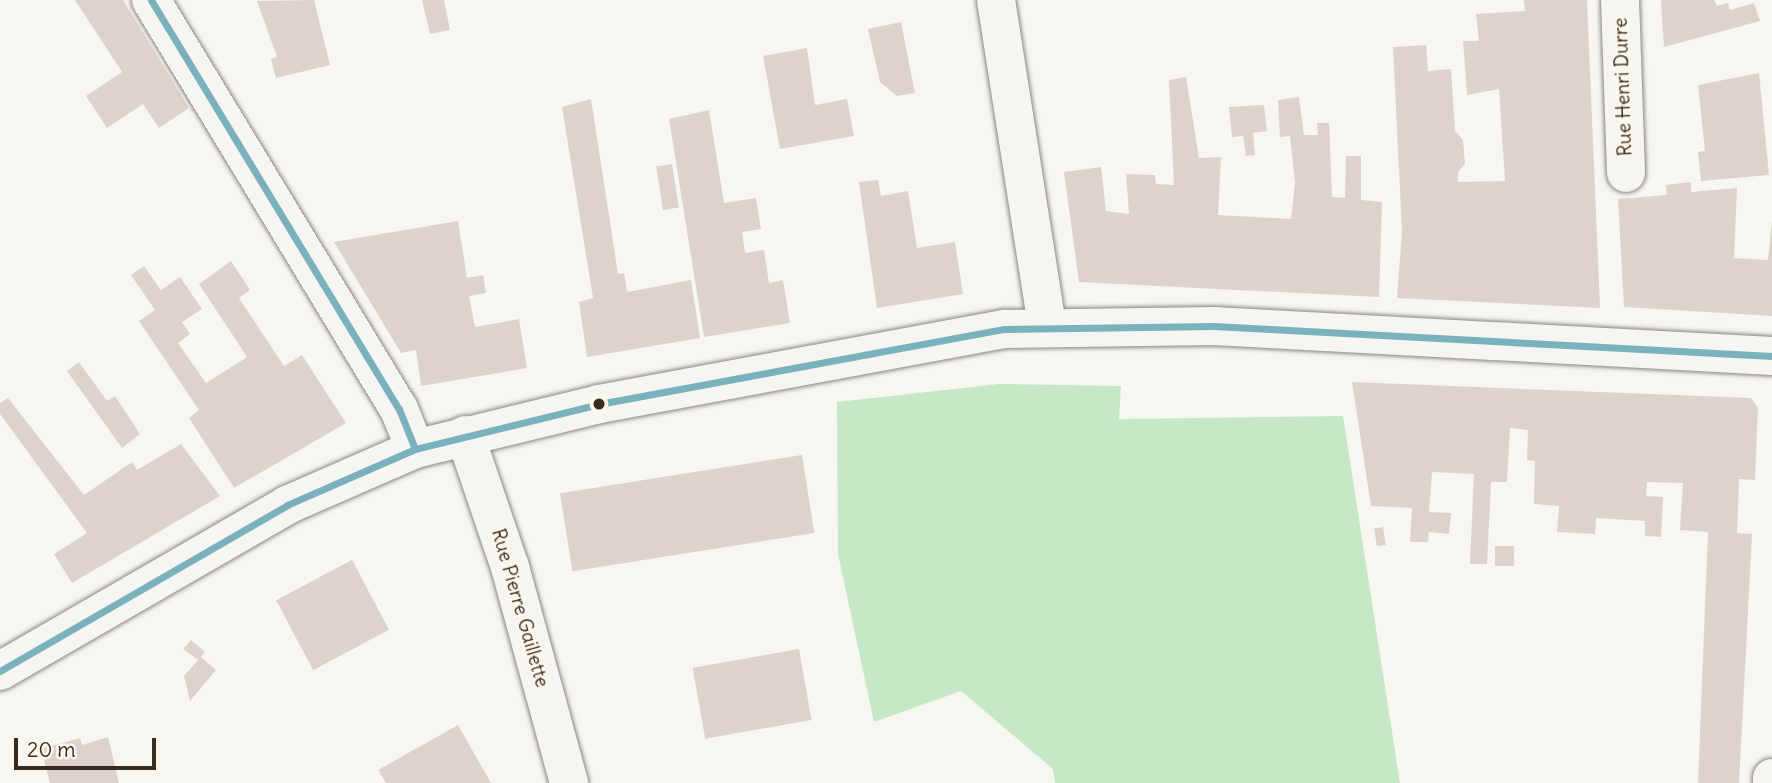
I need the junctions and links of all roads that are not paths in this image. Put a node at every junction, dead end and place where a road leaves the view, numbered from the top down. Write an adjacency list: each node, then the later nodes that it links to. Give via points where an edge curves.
1 (151, 0): 8 (street, via 400,409)
2 (996, 0): 5 (street)
3 (1620, 0): 4 (street, Rue Henri Durre)
4 (1626, 173)
5 (1046, 325): 6 (street, via 1381,333); 7 (street, via 599,404)
6 (1772, 356)
7 (465, 435): 8 (street); 11 (street, Rue Pierre Gaillette, via 510,567)
8 (415, 449): 9 (street, via 368,466 264,517)
9 (0, 671)
10 (1772, 778): 12 (street)
11 (569, 783)
12 (1772, 783)

